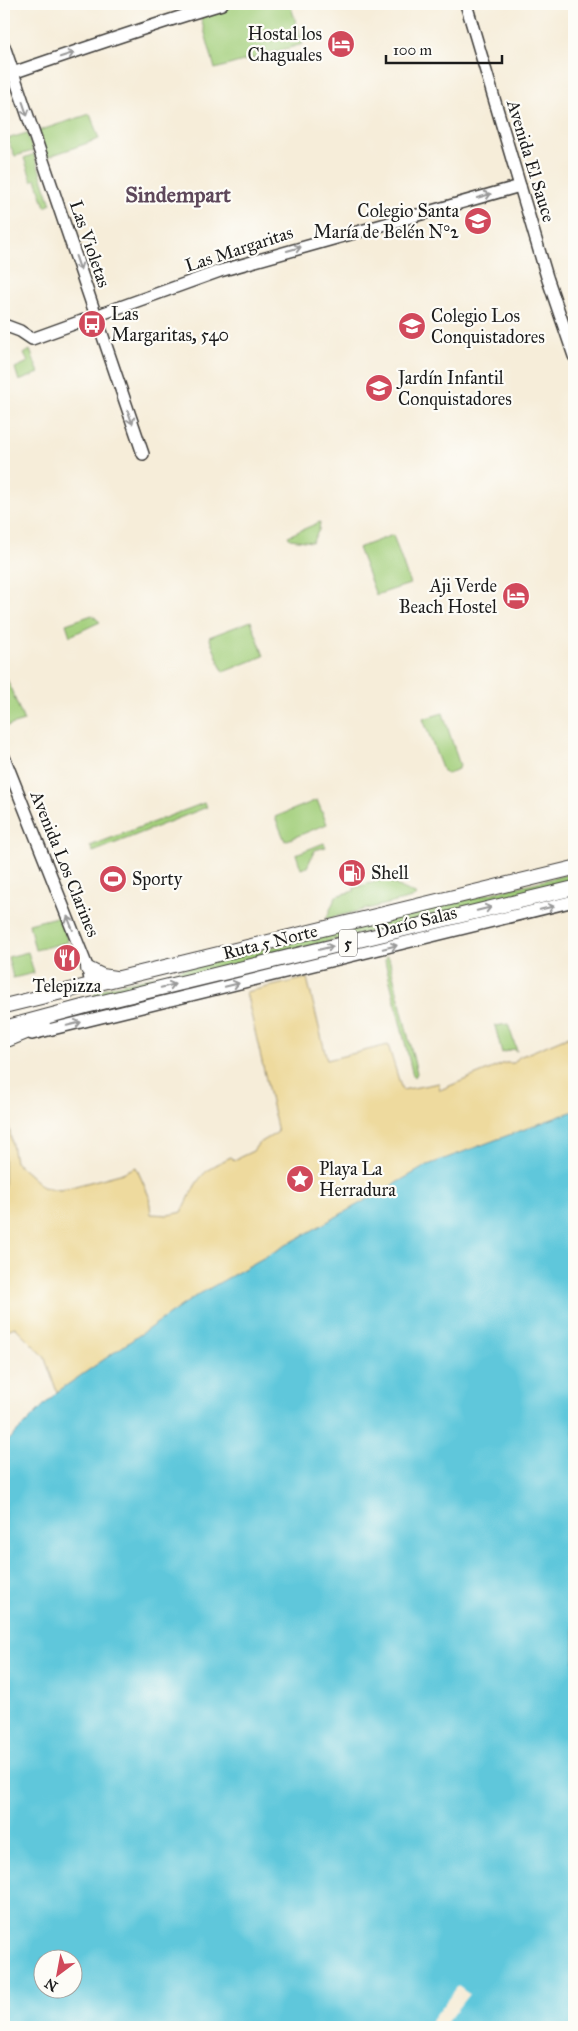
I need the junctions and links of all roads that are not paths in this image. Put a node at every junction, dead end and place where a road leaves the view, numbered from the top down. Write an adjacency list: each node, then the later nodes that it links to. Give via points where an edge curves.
1 (222, 4): 4 (street, one-way to 1)
2 (466, 4): 5 (street, Avenida El Sauce)
3 (4, 46): 4 (street, Las Violetas)
4 (8, 75): 6 (street, Las Violetas, one-way to 6)
5 (520, 186): 6 (street, Las Margaritas, one-way to 5, via 220,271); 8 (street, Avenida El Sauce)
6 (96, 316): 7 (street, Las Margaritas, via 32,339); 9 (street, Las Violetas, one-way to 9)
7 (4, 325)
8 (574, 356)
9 (143, 454)
10 (4, 757): 14 (street, Avenida Los Clarines, one-way to 10)
11 (574, 868): 15 (highway, Ruta 5 Norte / 5)
12 (574, 888): 18 (highway, Ruta 5 Norte / 5, one-way to 12)
13 (574, 902): 20 (street, Darío Salas, one-way to 13)
14 (88, 969): 15 (highway, via 102,976); 16 (street, Avenida Los Clarines)
15 (121, 978): 16 (highway, Ruta 5 Norte / 5)
16 (91, 985): 17 (highway, Ruta 5 Norte / 5); 19 (highway, via 86,997)
17 (4, 1006)
18 (86, 1006): 19 (highway, Ruta 5 Norte / 5); 20 (highway)
19 (67, 1011): 20 (highway, Ruta 5 Norte / 5)
20 (6, 1036)

